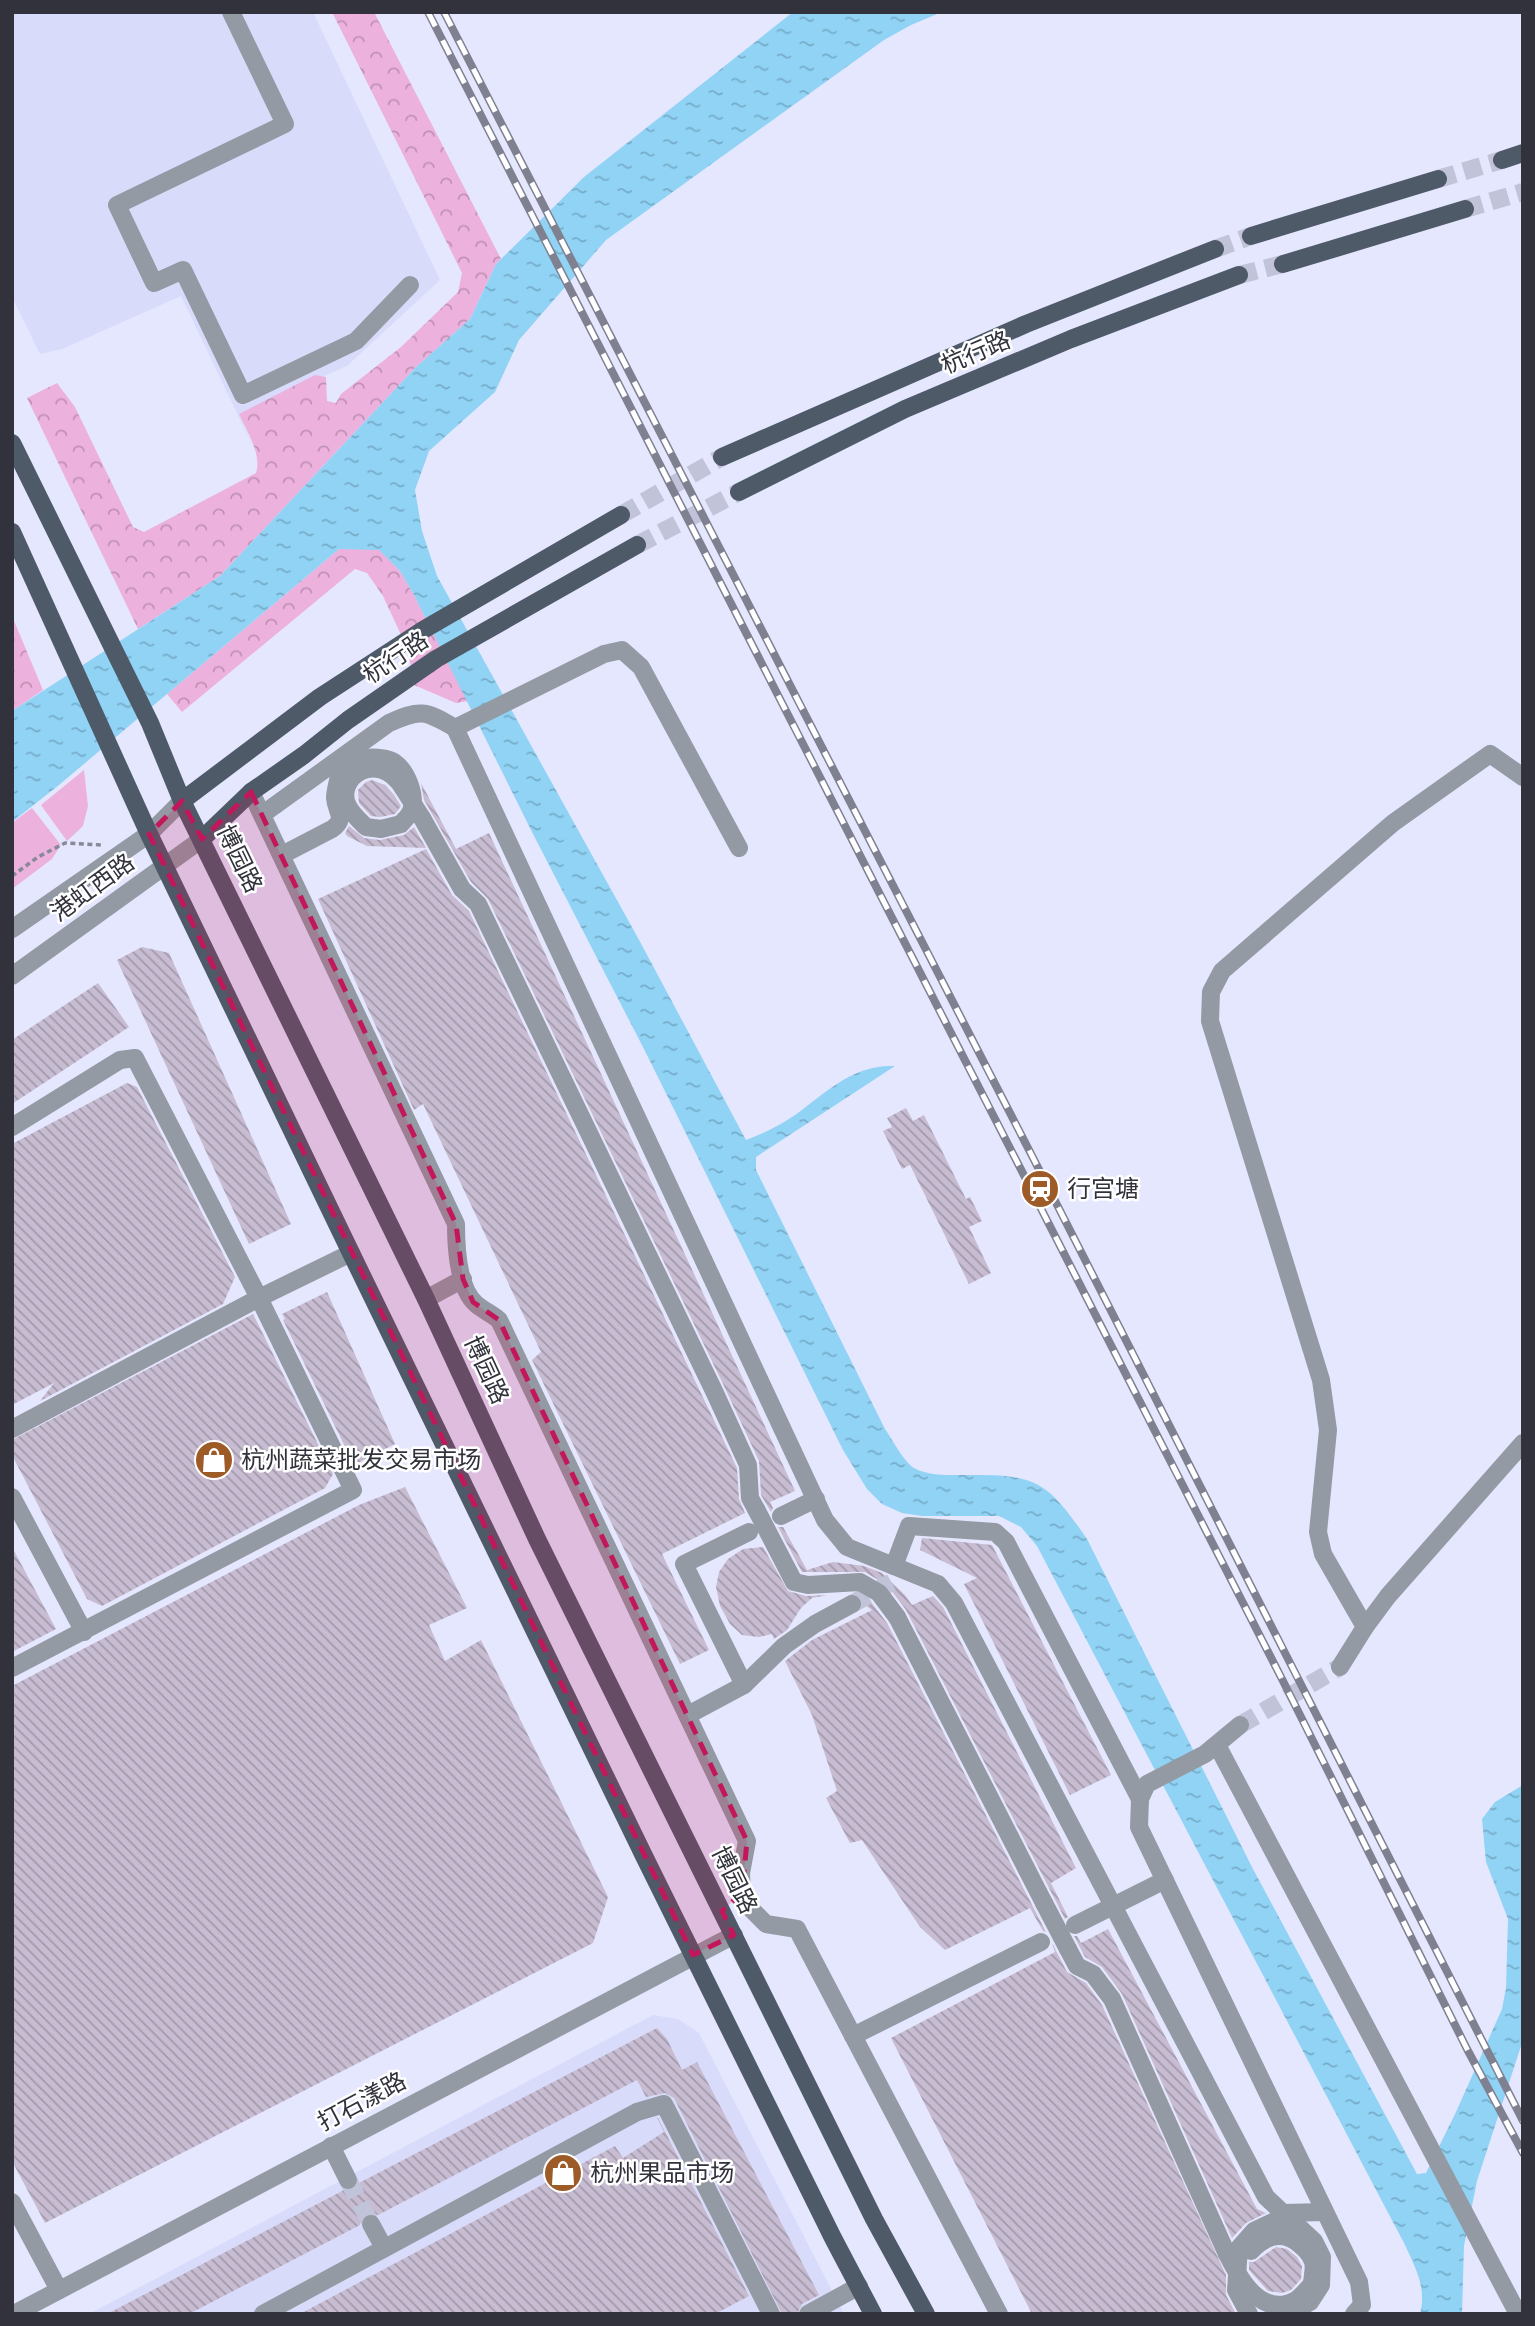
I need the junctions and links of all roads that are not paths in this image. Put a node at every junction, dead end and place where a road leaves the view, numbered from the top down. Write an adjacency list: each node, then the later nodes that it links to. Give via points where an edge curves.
1 (231, 12): 10 (street, via 285,124 117,205 154,284 183,270 243,396 356,341)
2 (1523, 153): 3 (main road)
3 (1502, 160)
4 (1438, 179): 6 (main road)
5 (1465, 209): 8 (main road)
6 (1251, 236)
7 (1215, 249): 12 (main road, 杭行路, via 1026,324)
8 (1283, 264)
9 (1239, 275): 13 (main road, 杭行路, via 905,409)
10 (410, 285)
11 (12, 443): 20 (main road, 博园路, via 150,723)
12 (722, 457)
13 (739, 492)
14 (621, 516): 20 (main road, 杭行路, via 424,630 320,698)
15 (12, 532): 22 (main road)
16 (637, 545): 19 (main road, 杭行路, via 436,659)
17 (455, 728): 21 (street, via 432,714 411,713 389,723); 24 (street, via 604,654 622,650 642,667); 37 (street)
18 (1523, 776): 42 (street, via 1490,754 1393,823 1222,971 1210,992 1210,1021 1321,1380 1328,1430 1318,1532 1323,1554)
19 (251, 792): 21 (street); 23 (main road, 杭行路)
20 (182, 801): 22 (street, 港虹西路); 23 (main road, 博园路)
21 (262, 814): 25 (street)
22 (149, 834): 26 (main road); 27 (street, 港虹西路)
23 (202, 839): 26 (street, 港虹西路); 33 (main road, 博园路)
24 (739, 848)
25 (282, 855): 31 (street, via 456,1224 456,1255); 76 (street, bridge, via 339,824 335,796 339,775 351,766 366,758 381,758 394,762 407,777 412,792 412,810 401,824 366,827 346,804 346,789 353,777 367,768 383,769 397,778 403,789 422,818 462,889 478,904 708,1378 748,1465 750,1498 794,1582 860,1582 879,1593 897,1617 1077,1966 1093,1974 1112,1999 1237,2275 1260,2301 1277,2306 1296,2300 1312,2284 1313,2262 1291,2237 1278,2234 1261,2240 1251,2251 1245,2270 1246,2296)
26 (165, 867): 28 (street, 港虹西路); 30 (main road)
27 (12, 929)
28 (12, 976)
29 (12, 1127): 32 (street, via 120,1060 135,1058)
30 (351, 1253): 32 (street); 58 (main road)
31 (463, 1279): 33 (street); 47 (street, via 473,1302 499,1320)
32 (259, 1298): 34 (street); 43 (street, via 354,1490)
33 (426, 1299): 54 (main road, 博园路, via 537,1539)
34 (12, 1429)
35 (1523, 1443): 42 (street)
36 (12, 1497): 43 (street)
37 (816, 1499): 38 (street); 40 (street, via 825,1520 847,1547)
38 (781, 1516)
39 (749, 1532): 46 (street, via 684,1564)
40 (899, 1573): 50 (street, via 909,1526 995,1532 1006,1542); 53 (street, via 937,1584 954,1603)
41 (852, 1604): 46 (street, via 784,1646)
42 (1365, 1627): 44 (street)
43 (84, 1632): 45 (street)
44 (1340, 1667)
45 (12, 1668)
46 (744, 1685): 47 (street)
47 (688, 1715): 52 (street, via 747,1841)
48 (1240, 1725): 49 (street)
49 (1211, 1750): 50 (street); 79 (street)
50 (1143, 1792): 51 (street, via 1139,1827)
51 (1165, 1880): 53 (street); 63 (street)
52 (742, 1893): 54 (street); 59 (street, via 766,1924 797,1929)
53 (1113, 1906): 55 (street); 63 (street, via 1266,2197 1283,2213)
54 (722, 1911): 56 (main road, 博园路)
55 (1074, 1925)
56 (734, 1935): 58 (street, 打石漾路); 73 (main road, 博园路)
57 (1041, 1942): 59 (street)
58 (692, 1955): 60 (street, 打石漾路); 66 (main road)
59 (853, 2036): 74 (street)
60 (331, 2146): 61 (street); 67 (street, 打石漾路)
61 (348, 2180)
62 (12, 2202): 67 (street)
63 (1325, 2212): 78 (street, via 1359,2282 1362,2305)
64 (371, 2224): 65 (street)
65 (384, 2248): 69 (street); 70 (street, via 638,2112 664,2104)
66 (859, 2286): 71 (street); 72 (main road)
67 (59, 2290): 68 (street, 打石漾路)
68 (14, 2314)
69 (263, 2314)
70 (771, 2314)
71 (808, 2314)
72 (873, 2314)
73 (926, 2314)
74 (999, 2314)
75 (1249, 2314): 77 (street, via 1236,2290 1239,2248 1254,2231 1273,2222 1300,2228 1322,2257 1321,2285 1310,2302)
76 (1266, 2314)
77 (1280, 2314)
78 (1354, 2314)
79 (1518, 2314)

